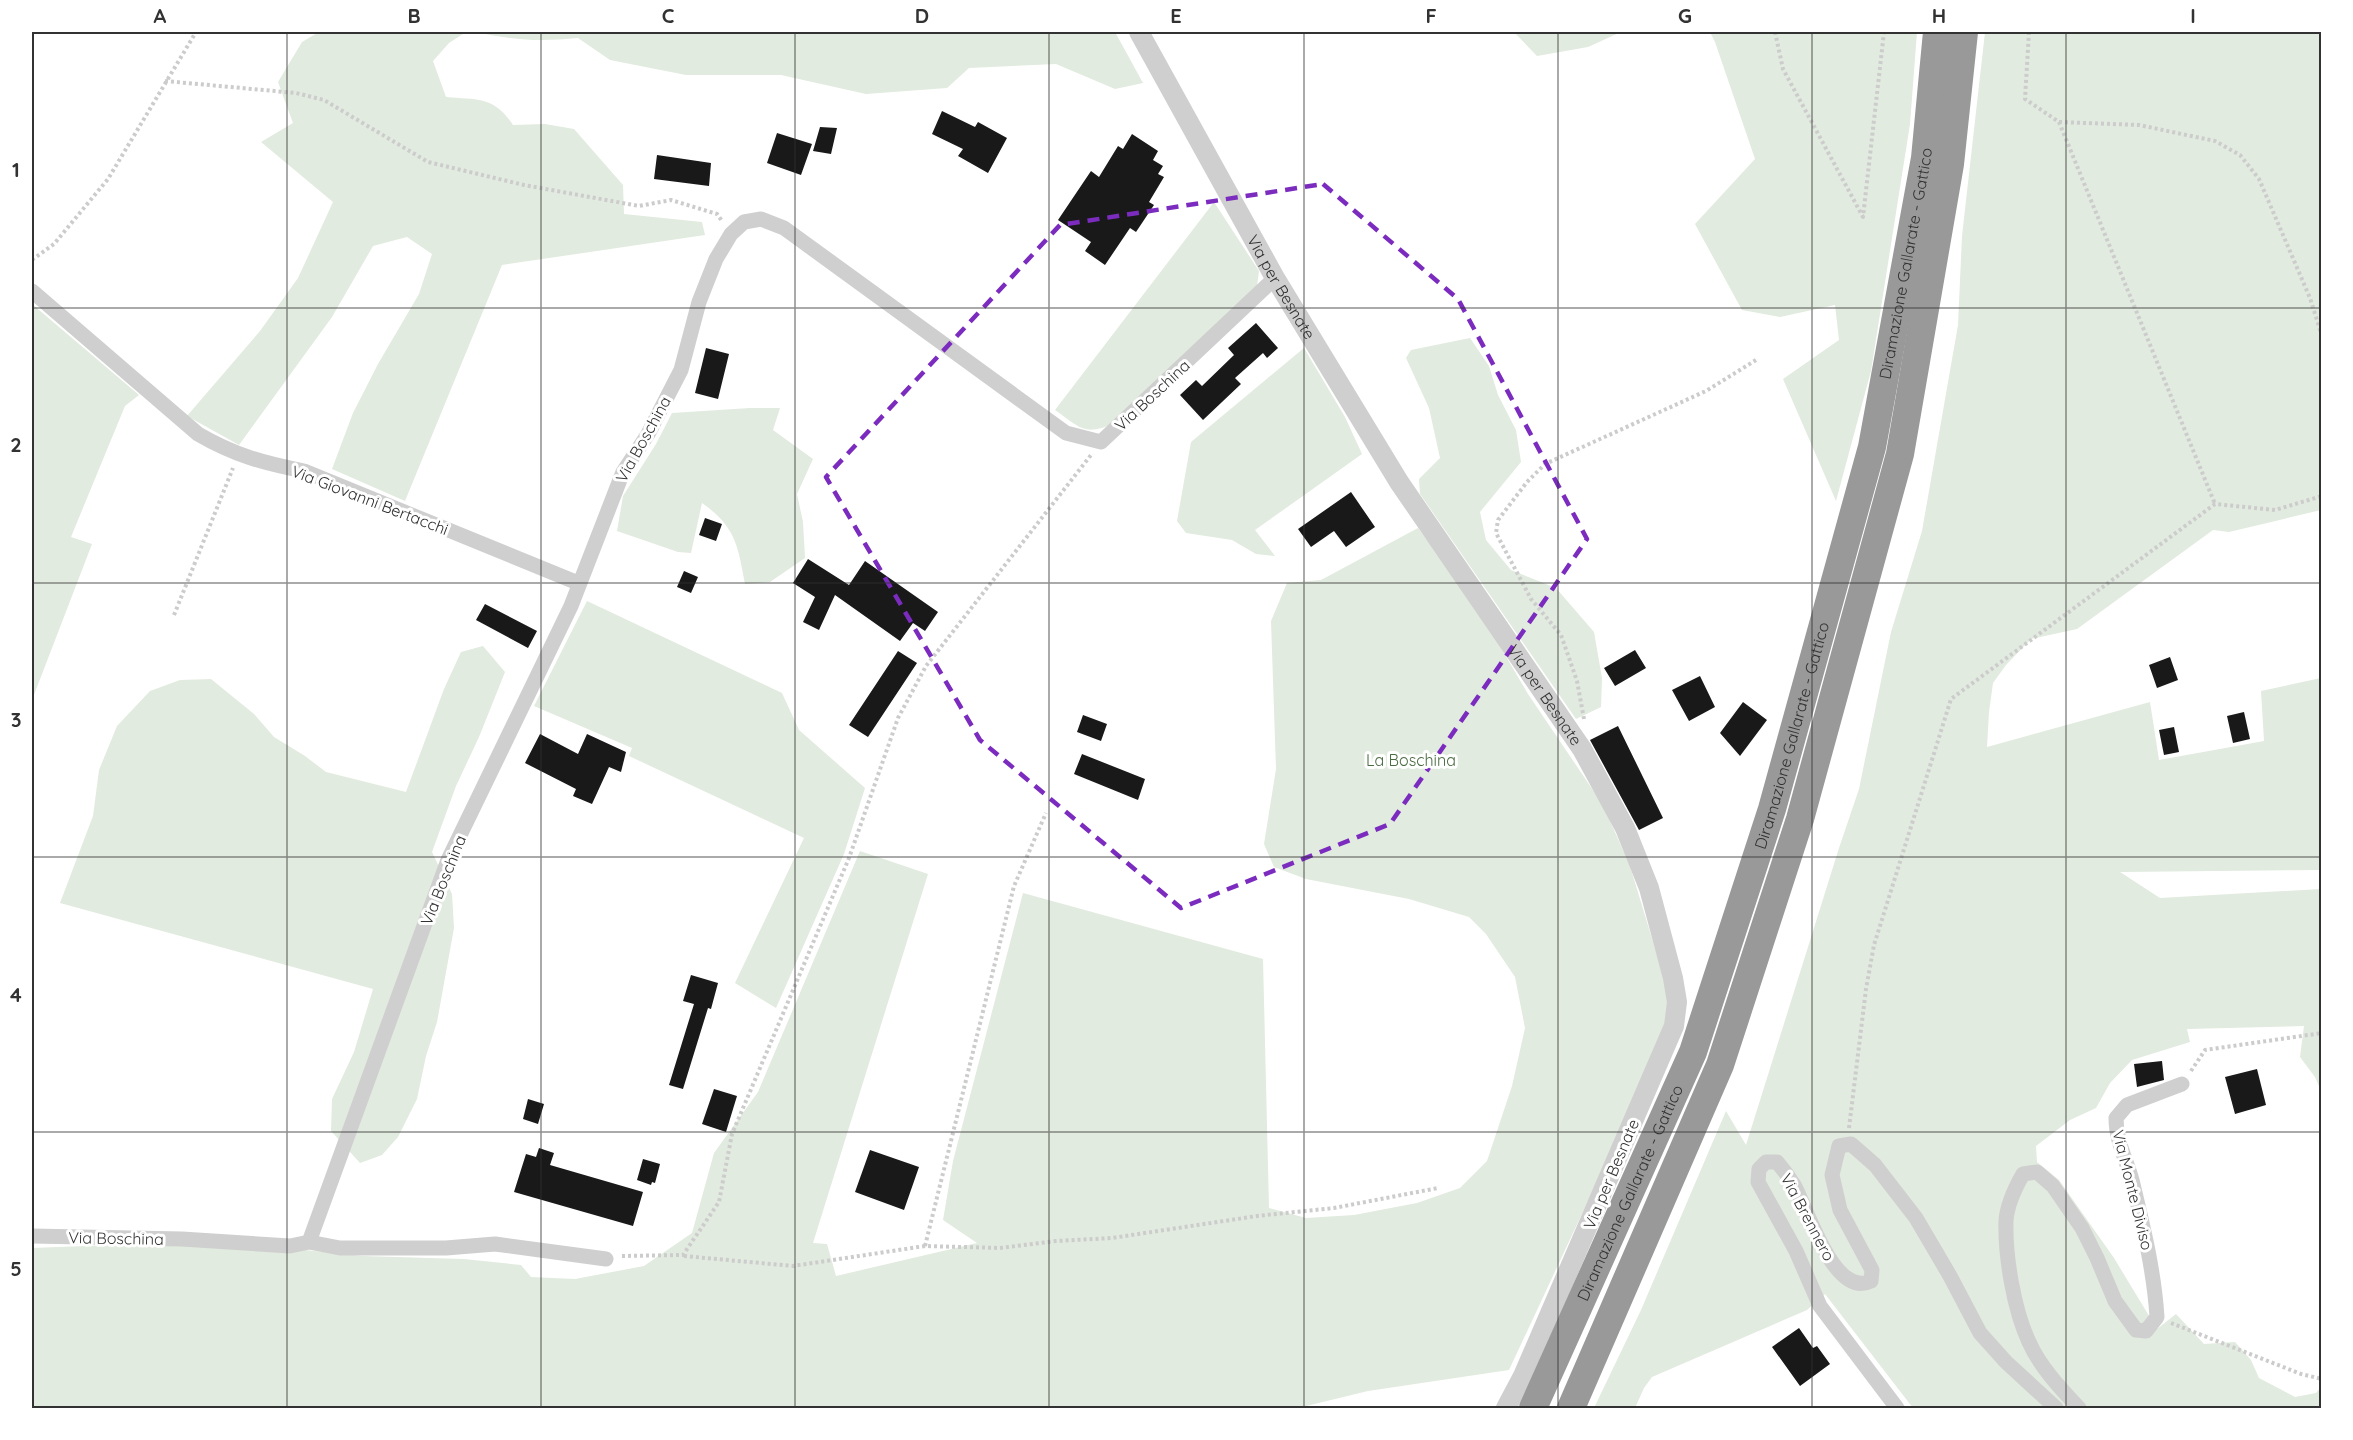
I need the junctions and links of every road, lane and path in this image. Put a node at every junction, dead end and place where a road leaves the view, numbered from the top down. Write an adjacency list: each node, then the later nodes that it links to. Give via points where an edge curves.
1 (196, 32): 8 (path)
2 (1139, 32): 12 (street, Via per Besnate)
3 (1775, 32): 4 (path, via 1783,69 1863,217)
4 (1884, 32)
5 (1937, 32): 36 (highway, Diramazione Gallarate - Gattico, via 1925,158 1872,447 1772,809 1693,1052)
6 (1964, 32): 37 (highway, Diramazione Gallarate - Gattico, via 1950,164 1900,454 1800,819 1720,1065)
7 (2029, 32): 9 (path, via 2025,99)
8 (165, 81): 10 (path, via 306,95 324,100 428,162 639,206 671,200 717,214); 11 (path, via 108,178 54,244)
9 (2059, 122): 14 (path, via 2139,125 2215,141 2240,155 2259,179 2310,298); 19 (path)
10 (731, 234): 16 (street, Via Boschina, via 744,222 761,219 784,228 1066,433); 20 (street, Via Boschina, via 699,302 681,370 648,434 622,472)
11 (32, 260)
12 (1275, 278): 16 (street, Via Boschina); 22 (street, Via per Besnate, via 1399,482)
13 (32, 291): 17 (street, Via Giovanni Bertacchi, via 198,434)
14 (2322, 336)
15 (1756, 360): 22 (path, via 1706,391 1545,464 1498,520 1496,533 1504,549 1531,599 1561,635 1567,649 1586,728)
16 (1101, 442): 31 (path, via 926,666 898,718 849,858 732,1134 719,1202)
17 (238, 453): 20 (street, Via Giovanni Bertacchi, via 262,463 304,471); 21 (path)
18 (2322, 496): 19 (path, via 2276,510)
19 (2215, 504): 26 (path, via 1951,699 1874,945 1848,1123)
20 (578, 583): 29 (street, Via Boschina, via 571,606 448,860)
21 (174, 615)
22 (1576, 740): 35 (street, Via per Besnate, via 1625,828 1649,888 1677,1002 1674,1026)
23 (1046, 813): 30 (path, via 1014,886)
24 (2322, 1033): 25 (path, via 2205,1050)
25 (2182, 1084): 33 (street, Via Monte Diviso, via 2127,1105 2115,1118 2116,1135 2148,1242)
26 (1851, 1143): 38 (street, Via Brennero, via 1839,1146 1832,1175 1840,1210 1872,1270 1871,1281 1864,1284 1856,1284 1832,1264 1794,1186 1777,1162 1766,1162 1759,1169 1758,1182 1821,1306); 39 (street, via 1875,1165 1916,1218 1980,1333)
27 (1438, 1188): 30 (path, via 1334,1208 1112,1238 1000,1248)
28 (32, 1236): 29 (street, Via Boschina, via 290,1246)
29 (309, 1242): 32 (street, Via Boschina, via 340,1248 495,1244)
30 (925, 1246): 31 (path, via 793,1266)
31 (683, 1256): 32 (path, via 627,1255)
32 (606, 1259)
33 (2157, 1317): 34 (path); 40 (street, via 2146,1331 2136,1330 2115,1301 2082,1228 2053,1186 2037,1172 2023,1174 2013,1191 2006,1219 2013,1287 2029,1342 2044,1368)
34 (2322, 1379)
35 (1506, 1408)
36 (1533, 1408)
37 (1571, 1408)
38 (1897, 1408)
39 (2056, 1408)
40 (2079, 1408)

